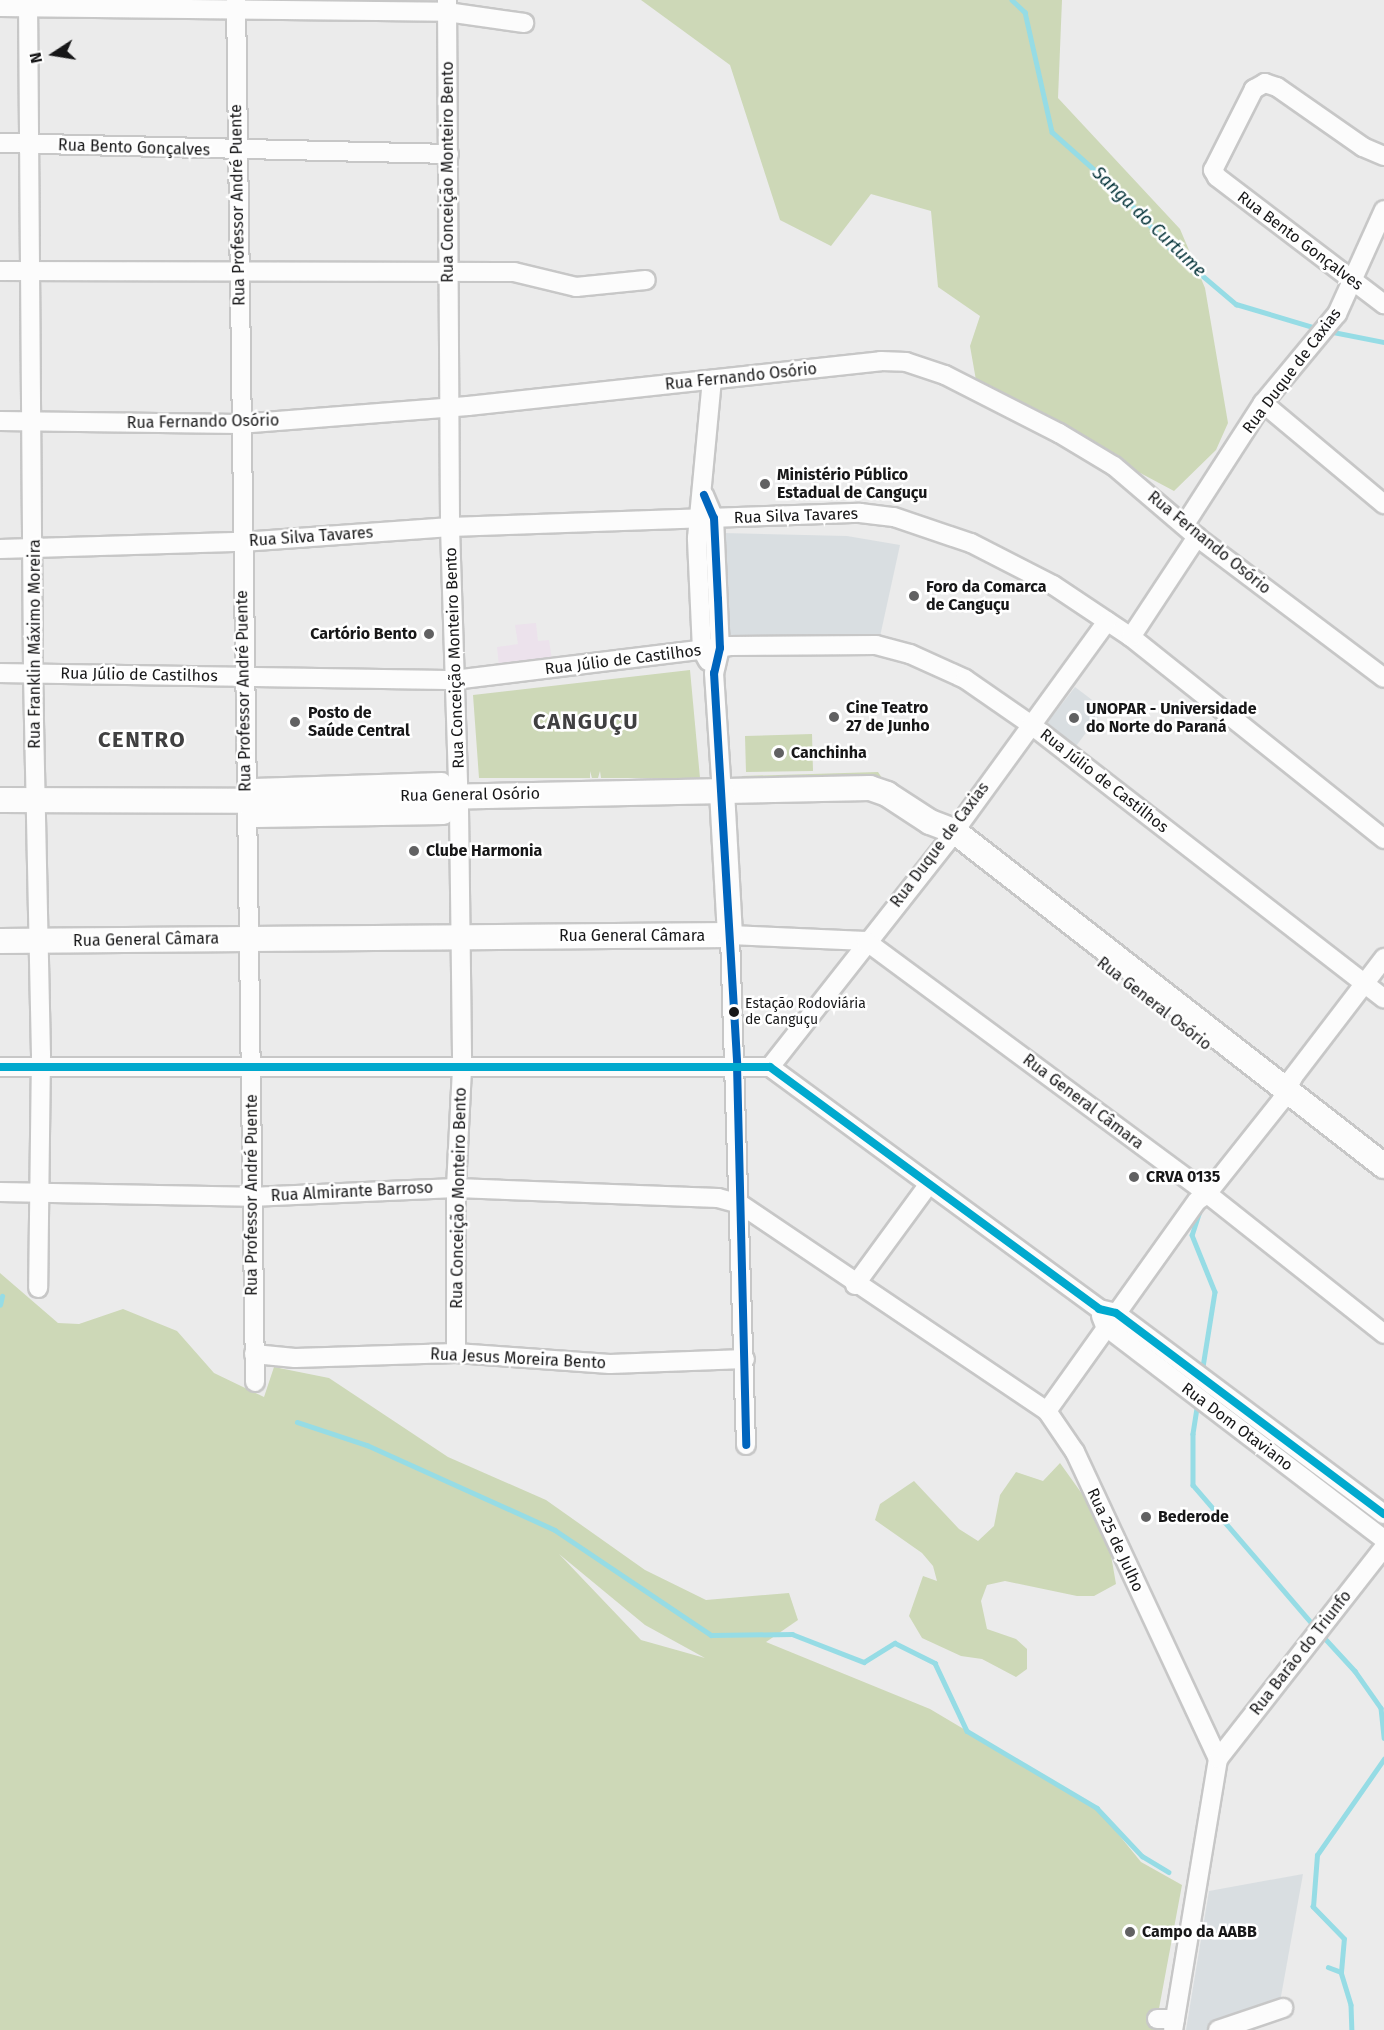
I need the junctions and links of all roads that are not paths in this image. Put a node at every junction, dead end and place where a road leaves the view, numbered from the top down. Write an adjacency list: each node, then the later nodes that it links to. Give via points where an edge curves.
1 (28, 4): 2 (street); 4 (street); 7 (street, Rua Franklin Máximo Moreira)
2 (236, 5): 3 (street); 8 (street, Rua Professor André Puente)
3 (447, 6): 5 (street); 9 (street, Rua Conceição Monteiro Bento)
4 (0, 7)
5 (524, 23)
6 (0, 143): 7 (street, Rua Bento Gonçalves)
7 (28, 145): 8 (street, Rua Bento Gonçalves); 13 (street, Rua Franklin Máximo Moreira)
8 (237, 150): 9 (street, Rua Bento Gonçalves); 15 (street, Rua Professor André Puente)
9 (449, 154): 14 (street, Rua Conceição Monteiro Bento)
10 (1384, 156): 17 (street, Rua Bento Gonçalves, via 1363,147 1277,87 1265,84 1254,89 1215,162 1217,177)
11 (1384, 210): 17 (street, Rua Duque de Caxias)
12 (0, 271): 13 (street)
13 (31, 271): 15 (street); 23 (street, Rua Franklin Máximo Moreira)
14 (449, 272): 15 (street); 16 (street, via 514,272 576,287); 21 (street, Rua Conceição Monteiro Bento)
15 (240, 274): 24 (street, Rua Professor André Puente)
16 (646, 280)
17 (1354, 282): 18 (street, Rua Bento Gonçalves); 20 (street, Rua Duque de Caxias, via 1337,314)
18 (1384, 304)
19 (712, 380): 21 (street, Rua Fernando Osório); 26 (street, via 704,495); 28 (street, Rua Fernando Osório, via 881,361 906,362 945,375 1059,433 1114,466)
20 (1263, 403): 25 (street); 28 (street, Rua Duque de Caxias)
21 (449, 408): 24 (street, Rua Fernando Osório); 27 (street, Rua Conceição Monteiro Bento)
22 (0, 420): 23 (street, Rua Fernando Osório)
23 (34, 422): 24 (street, Rua Fernando Osório); 31 (street, Rua Franklin Máximo Moreira)
24 (239, 424): 29 (street, Rua Professor André Puente)
25 (1384, 504)
26 (707, 518): 27 (street, Rua Silva Tavares); 32 (street); 33 (street); 34 (street, Rua Silva Tavares, via 860,513 894,517 1007,559)
27 (450, 527): 29 (street, Rua Silva Tavares); 41 (street, Rua Conceição Monteiro Bento)
28 (1191, 530): 35 (street, Rua Duque de Caxias); 40 (street, Rua Fernando Osório)
29 (242, 542): 31 (street, Rua Silva Tavares); 39 (street, Rua Professor André Puente)
30 (0, 549): 31 (street, Rua Silva Tavares)
31 (35, 549): 38 (street, Rua Franklin Máximo Moreira)
32 (717, 588): 33 (street); 36 (street)
33 (697, 589): 36 (street)
34 (1107, 621): 35 (street, Rua Silva Tavares); 42 (street, Rua Duque de Caxias)
35 (1131, 637): 50 (street, Rua Silva Tavares)
36 (711, 649): 41 (street, Rua Júlio de Castilhos); 42 (street, Rua Júlio de Castilhos, via 789,644 876,645 894,649 965,679); 44 (street)
37 (0, 673): 38 (street, Rua Júlio de Castilhos)
38 (33, 674): 39 (street, Rua Júlio de Castilhos); 46 (street, Rua Franklin Máximo Moreira)
39 (244, 676): 41 (street, Rua Júlio de Castilhos); 47 (street, Rua Professor André Puente)
40 (1384, 678)
41 (454, 680): 43 (street, Rua Conceição Monteiro Bento)
42 (1030, 724): 49 (street, Rua Duque de Caxias); 58 (street, Rua Júlio de Castilhos)
43 (450, 788): 44 (main road, Rua General Osório); 47 (main road, Rua General Osório); 51 (street, Rua Conceição Monteiro Bento)
44 (723, 792): 49 (main road, Rua General Osório, via 870,788 887,794); 52 (main road)
45 (0, 800): 46 (main road, Rua General Osório)
46 (36, 800): 47 (main road, Rua General Osório); 55 (street, Rua Franklin Máximo Moreira)
47 (252, 803): 48 (street); 53 (street, Rua Professor André Puente)
48 (444, 815)
49 (950, 837): 56 (street, Rua Duque de Caxias); 66 (main road, Rua General Osório)
50 (1384, 838)
51 (460, 936): 52 (main road, Rua General Câmara); 53 (main road, Rua General Câmara); 65 (street, Rua Conceição Monteiro Bento)
52 (730, 936): 56 (street, Rua General Câmara); 60 (street)
53 (247, 939): 55 (main road, Rua General Câmara); 64 (street, Rua Professor André Puente)
54 (0, 941): 55 (main road, Rua General Câmara)
55 (38, 941): 62 (street, Rua Franklin Máximo Moreira)
56 (866, 941): 63 (street, Rua Duque de Caxias); 73 (street, Rua General Câmara)
57 (1384, 958): 58 (street)
58 (1364, 984): 59 (street, Rua Júlio de Castilhos); 66 (street)
59 (1384, 999)
60 (737, 1065): 63 (street); 65 (street); 75 (street)
61 (0, 1067): 62 (street)
62 (40, 1067): 64 (street); 72 (street, Rua Franklin Máximo Moreira)
63 (770, 1067): 69 (street, Rua Dom Otaviano)
64 (251, 1068): 65 (street); 74 (street, Rua Professor André Puente)
65 (462, 1069): 70 (street, Rua Conceição Monteiro Bento)
66 (1283, 1090): 67 (main road, Rua General Osório); 68 (main road, Rua General Osório); 73 (street)
67 (1384, 1166)
68 (1384, 1180)
69 (929, 1184): 76 (street); 78 (street, Rua Dom Otaviano)
70 (456, 1188): 74 (street, Rua Almirante Barroso); 75 (street, Rua Almirante Barroso, via 689,1196); 80 (street, Rua Conceição Monteiro Bento)
71 (0, 1192): 72 (street, Rua Almirante Barroso)
72 (40, 1192): 74 (street, Rua Almirante Barroso); 77 (street, Rua Franklin Máximo Moreira)
73 (1201, 1195): 78 (street); 79 (street, Rua General Câmara)
74 (250, 1197): 81 (street, Rua Professor André Puente)
75 (740, 1204): 76 (street, Rua 25 de Julho); 82 (street)
76 (855, 1285): 85 (street, Rua 25 de Julho)
77 (38, 1287)
78 (1107, 1316): 83 (street, Rua Dom Otaviano); 85 (street)
79 (1384, 1334)
80 (456, 1353): 81 (street, Rua Jesus Moreira Bento, via 295,1358); 82 (street, Rua Jesus Moreira Bento, via 610,1364)
81 (254, 1354): 84 (street, Rua Professor André Puente)
82 (746, 1359): 87 (street)
83 (1184, 1375): 86 (street, Rua Dom Otaviano); 88 (street, Rua Dom Otaviano)
84 (255, 1382)
85 (1047, 1411): 92 (street, Rua 25 de Julho, via 1075,1452)
86 (1276, 1433): 88 (street); 89 (street, Rua Dom Otaviano)
87 (746, 1445)
88 (1264, 1447): 90 (street, Rua Dom Otaviano)
89 (1384, 1514)
90 (1384, 1539)
91 (1384, 1547): 92 (street, Rua Barão do Triunfo)
92 (1218, 1759): 94 (street)
93 (1283, 2008): 95 (street)
94 (1168, 2023)
95 (1218, 2030)

